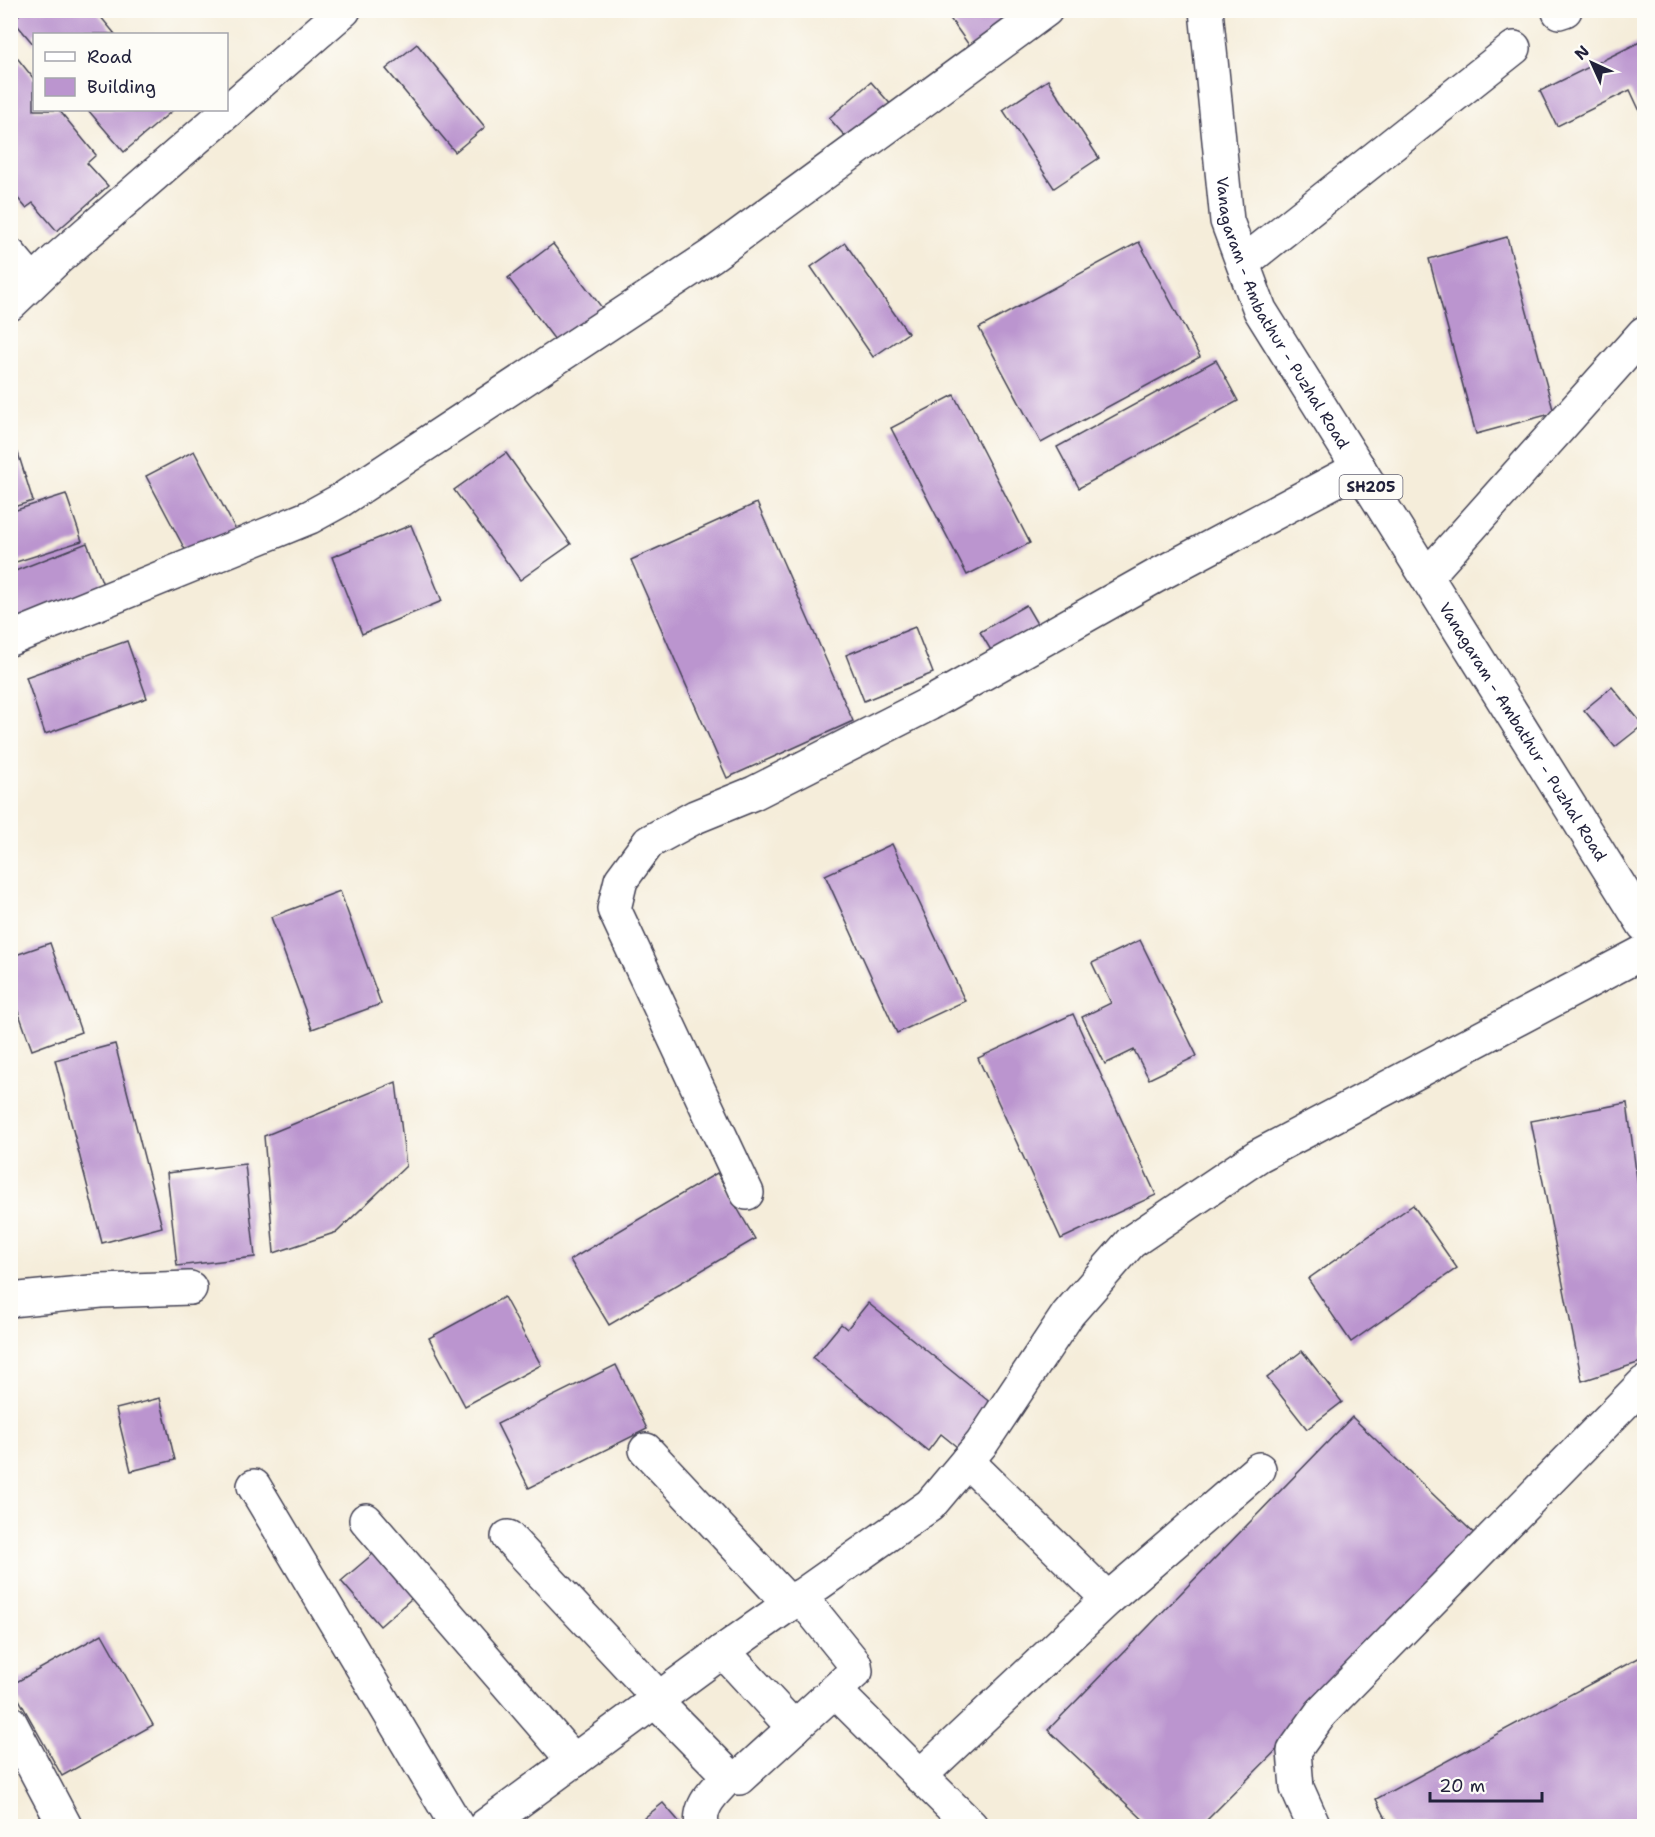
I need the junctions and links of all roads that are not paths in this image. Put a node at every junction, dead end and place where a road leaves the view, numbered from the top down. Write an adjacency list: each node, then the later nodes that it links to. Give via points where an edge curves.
1 (344, 10): 7 (street)
2 (1046, 10): 11 (street, via 711,256 341,500 310,517)
3 (1206, 10): 6 (street, Vanagaram - Ambathur - Puzhal Road / SH205, via 1227,221)
4 (1514, 48): 6 (street)
5 (10, 255): 7 (street)
6 (1243, 263): 9 (street, Vanagaram - Ambathur - Puzhal Road / SH205, via 1260,310)
7 (21, 292)
8 (1644, 333): 10 (street)
9 (1359, 468): 10 (street, Vanagaram - Ambathur - Puzhal Road / SH205); 14 (street, via 929,704 649,842 621,880 614,909)
10 (1426, 576): 12 (street, Vanagaram - Ambathur - Puzhal Road / SH205)
11 (10, 639)
12 (1644, 925)
13 (1644, 952): 19 (street, via 1258,1156 1131,1242 1068,1314)
14 (747, 1193)
15 (190, 1288): 16 (street)
16 (10, 1300)
17 (1644, 1383): 39 (street, via 1321,1713 1294,1751 1297,1788)
18 (646, 1450): 25 (street)
19 (967, 1461): 24 (street); 25 (street, via 930,1505)
20 (1259, 1469): 24 (street)
21 (254, 1486): 35 (street)
22 (366, 1520): 31 (street)
23 (508, 1537): 28 (street)
24 (1108, 1599): 33 (street)
25 (795, 1600): 26 (street); 27 (street, via 855,1664 856,1671)
26 (723, 1651): 28 (street); 30 (street)
27 (835, 1691): 30 (street); 33 (street)
28 (657, 1700): 31 (street); 32 (street)
29 (10, 1722): 34 (street)
30 (794, 1728): 32 (street, via 739,1778)
31 (574, 1761): 36 (street)
32 (729, 1776): 37 (street, via 706,1801 700,1814)
33 (920, 1776): 38 (street)
34 (65, 1827)
35 (457, 1827)
36 (485, 1827)
37 (702, 1827)
38 (971, 1827)
39 (1314, 1827)

